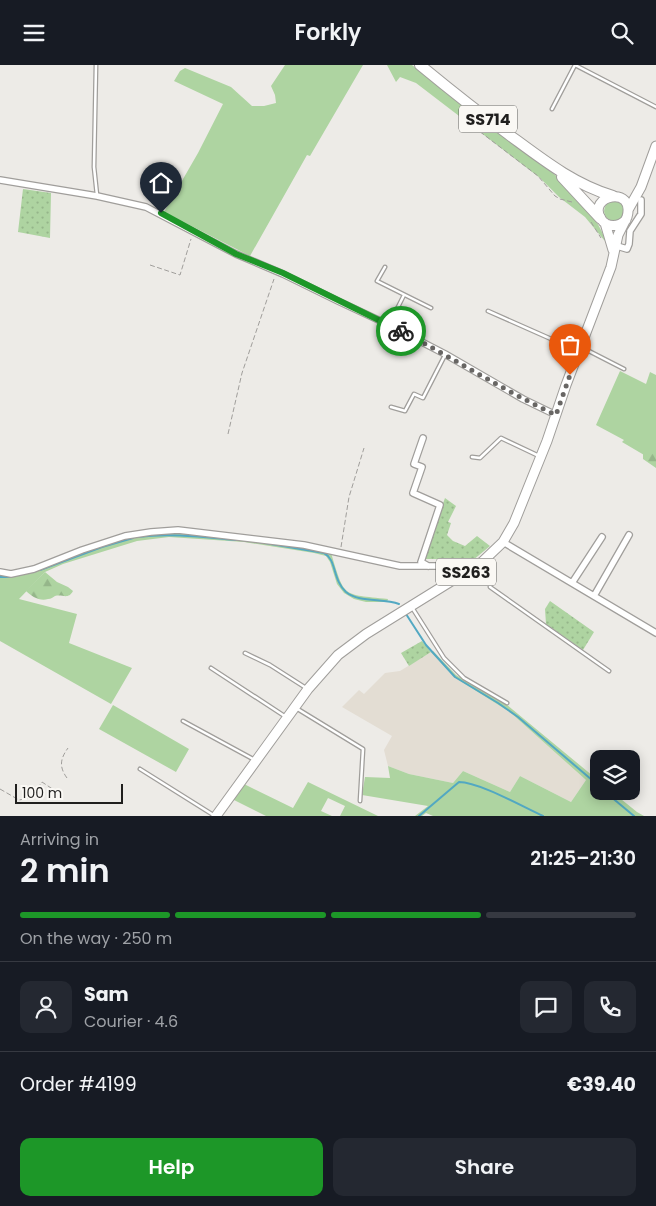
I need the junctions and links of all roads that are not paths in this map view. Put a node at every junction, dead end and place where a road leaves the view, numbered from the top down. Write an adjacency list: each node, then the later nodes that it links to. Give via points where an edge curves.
1 (96, 65): 10 (lane, via 94,167)
2 (420, 65): 7 (highway, SS714)
3 (575, 65): 4 (lane); 5 (lane)
4 (656, 107)
5 (552, 109)
6 (656, 146): 9 (main road, SS263)
7 (557, 170): 11 (highway, SS714, via 587,187); 15 (highway, SS714)
8 (0, 180): 10 (street)
9 (642, 181): 11 (main road, via 634,189); 13 (main road, SS263)
10 (97, 196): 22 (street, via 146,207 236,254)
11 (615, 196): 13 (main road, via 626,203); 15 (main road, via 605,199 600,205)
12 (641, 200): 16 (street, via 641,214 630,231 627,249)
13 (628, 211): 14 (main road, SS263)
14 (626, 220): 15 (main road, via 614,226); 16 (main road, SS263)
15 (603, 221): 17 (main road)
16 (617, 245): 17 (main road, SS263)
17 (614, 255): 23 (main road, SS263)
18 (385, 267): 19 (lane, via 377,281)
19 (404, 295): 20 (lane); 22 (lane)
20 (431, 308)
21 (488, 311): 23 (lane)
22 (389, 325): 24 (street)
23 (580, 349): 25 (lane); 27 (main road, SS263)
24 (445, 354): 26 (lane, via 423,398 414,394 405,411); 27 (street)
25 (624, 369)
26 (391, 407)
27 (556, 415): 30 (main road, SS263)
28 (423, 438): 35 (street, via 414,464 422,467 413,493 440,505 421,561)
29 (472, 457): 30 (lane, via 480,458 501,438)
30 (541, 457): 33 (main road, SS263)
31 (629, 535): 39 (street)
32 (602, 537): 38 (street)
33 (503, 542): 34 (main road, SS263); 38 (street)
34 (486, 559): 36 (main road, SS263); 44 (lane, via 492,563 490,587)
35 (430, 566): 36 (street, via 460,566); 37 (street, via 400,566 304,545 178,530 125,536 34,569 11,574)
36 (468, 571): 40 (main road, SS263)
37 (0, 572)
38 (572, 583): 39 (street)
39 (594, 596): 41 (street)
40 (411, 605): 45 (main road, SS263, via 338,655); 46 (lane, via 444,658 464,678)
41 (656, 633)
42 (245, 653): 45 (lane)
43 (211, 668): 48 (lane)
44 (609, 671)
45 (308, 689): 47 (main road, SS263)
46 (506, 703)
47 (295, 708): 48 (main road, SS263); 52 (lane, via 363,749)
48 (287, 718): 50 (main road, SS263)
49 (183, 721): 50 (lane)
50 (257, 761): 53 (main road, SS263)
51 (140, 769): 53 (lane)
52 (360, 801)
53 (215, 816)

